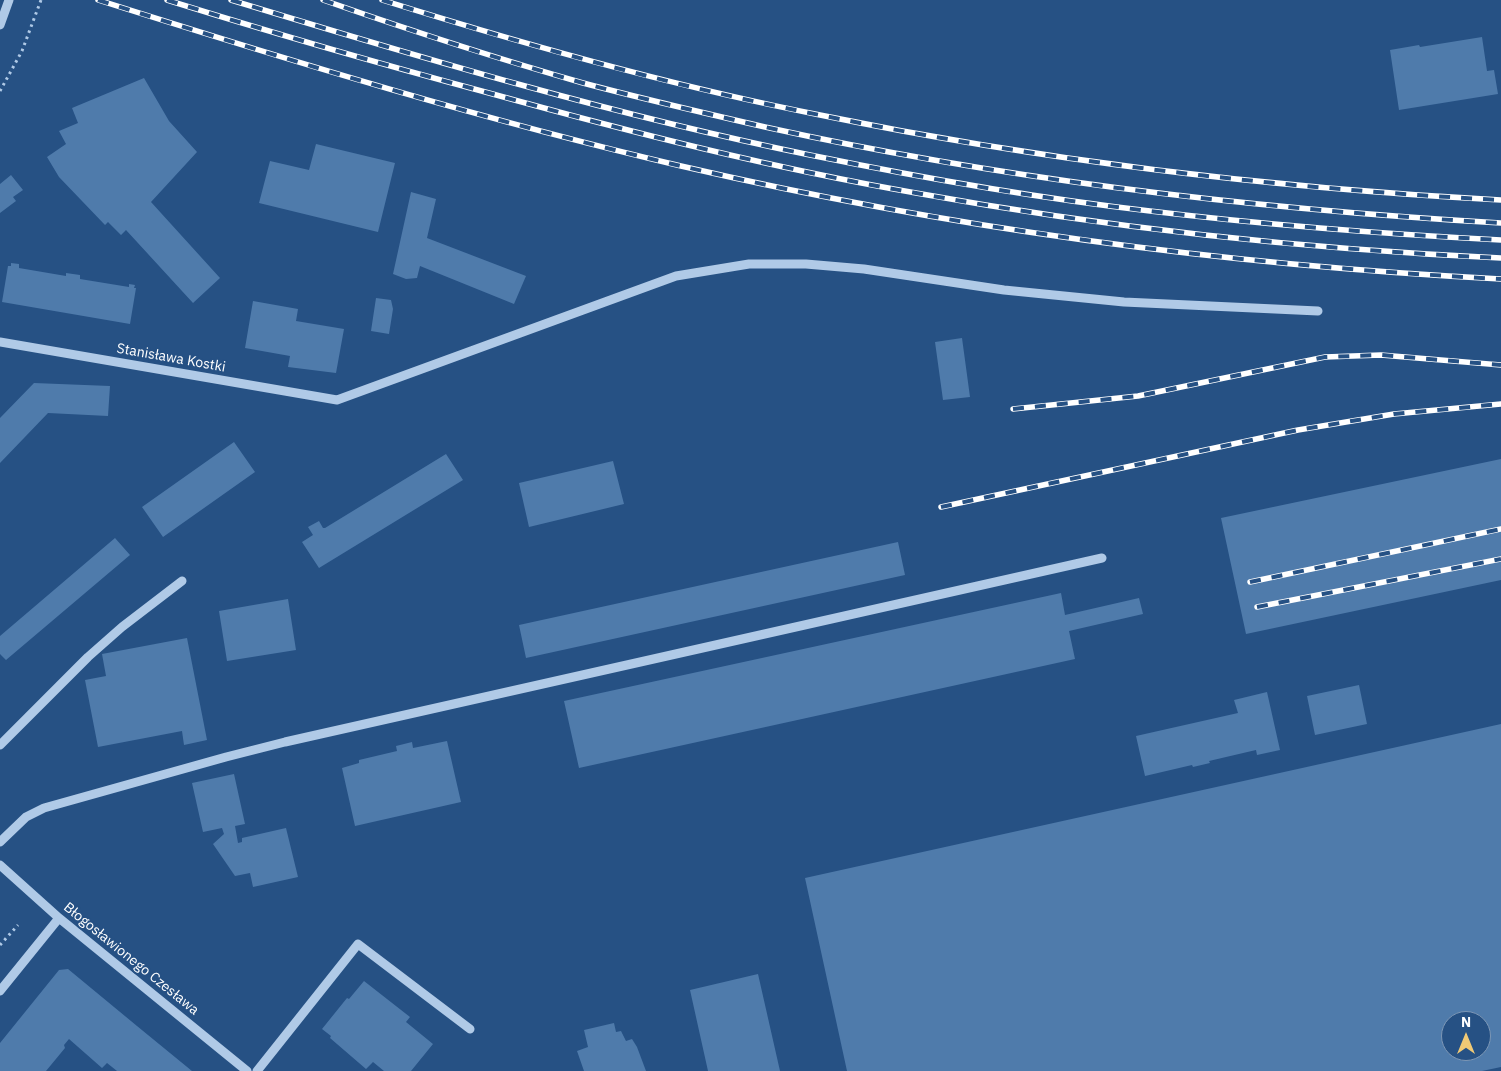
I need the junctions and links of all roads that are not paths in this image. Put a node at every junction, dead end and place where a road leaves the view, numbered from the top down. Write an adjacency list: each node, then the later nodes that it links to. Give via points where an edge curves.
1 (9, 0): 2 (street)
2 (2, 21)
3 (1318, 311): 4 (street, Stanisława Kostki, via 1124,302 1004,290 864,269 749,264 676,276 337,400)
4 (0, 342)
5 (1102, 558): 8 (street, via 226,757 44,808 26,817)
6 (182, 581): 7 (street, via 88,657)
7 (0, 745)
8 (0, 842)
9 (0, 865): 10 (street, Błogosławionego Czesława)
10 (58, 918): 11 (street); 13 (street, Błogosławionego Czesława)
11 (0, 991)
12 (470, 1029): 14 (street, via 358,944)
13 (247, 1071)
14 (257, 1071)

